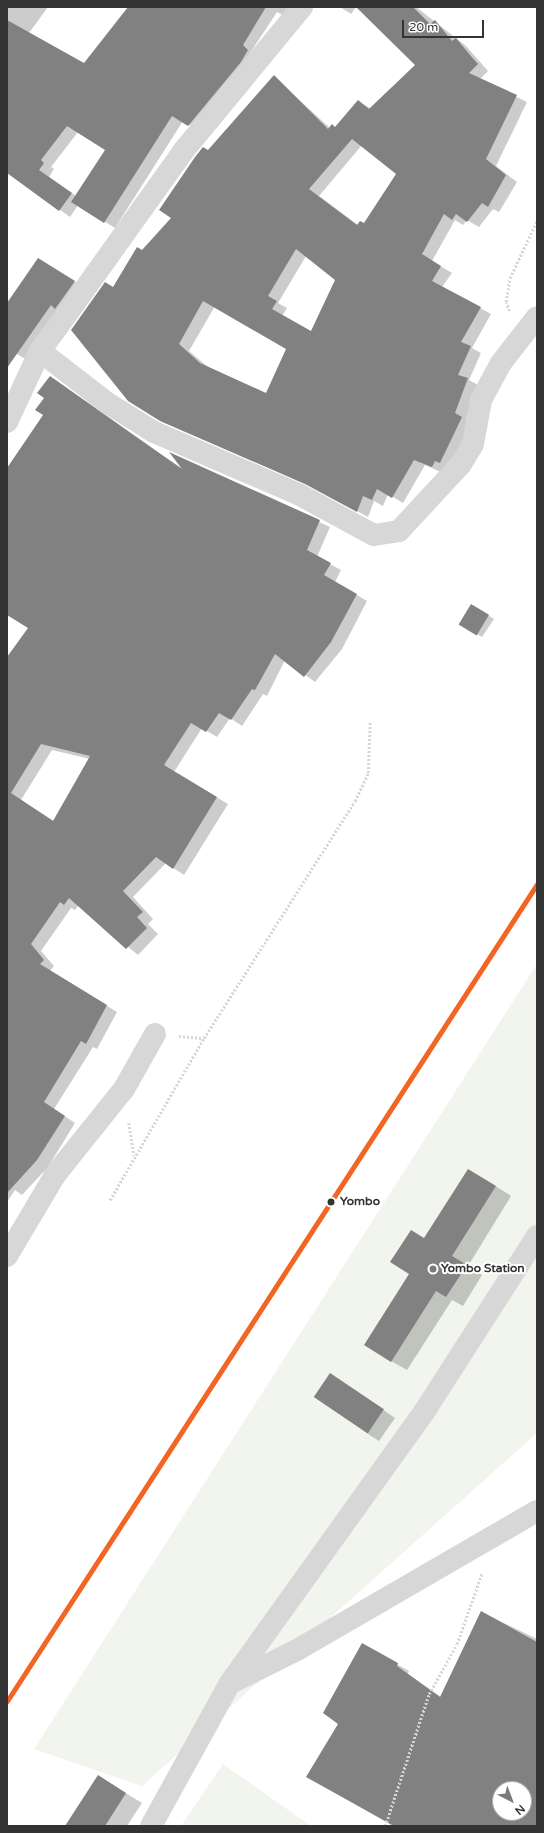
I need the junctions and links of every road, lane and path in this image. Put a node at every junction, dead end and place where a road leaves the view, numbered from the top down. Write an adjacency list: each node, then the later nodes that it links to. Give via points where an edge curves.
1 (302, 7): 4 (street, via 184,150)
2 (537, 220): 3 (path, via 510,278 506,302 512,318)
3 (531, 323): 4 (street, via 481,400 473,444 461,464 399,531 374,535 300,495 154,432 106,402)
4 (40, 351): 5 (street)
5 (13, 388): 6 (street)
6 (7, 422)
7 (370, 721): 9 (path, via 368,773 355,801 204,1038)
8 (155, 1034): 11 (street, via 124,1089 55,1175)
9 (110, 1200)
10 (537, 1236): 14 (street, via 426,1409)
11 (7, 1256)
12 (537, 1511): 13 (street)
13 (494, 1538): 14 (street, via 297,1650); 16 (path, via 457,1644 421,1715)
14 (230, 1683): 15 (street)
15 (151, 1826)
16 (385, 1826)

